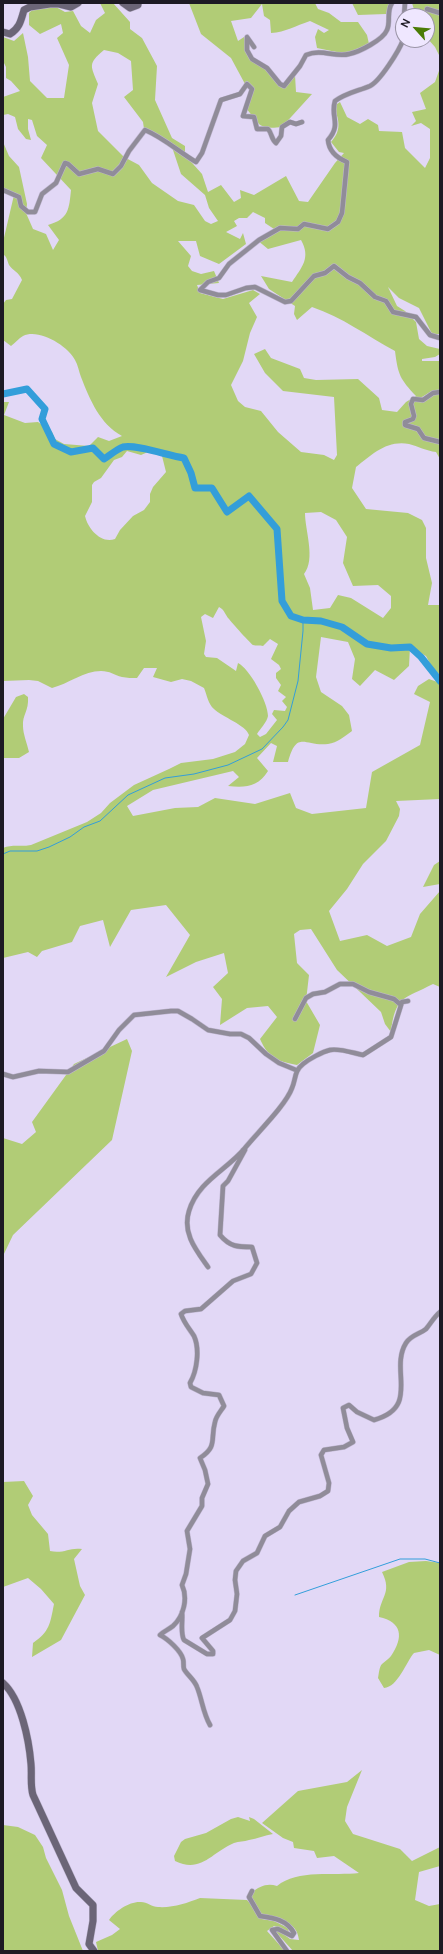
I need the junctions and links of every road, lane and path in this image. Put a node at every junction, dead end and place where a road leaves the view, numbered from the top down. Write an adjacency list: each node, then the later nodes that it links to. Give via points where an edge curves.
1 (78, 3): 5 (main road, via 71,7 59,4 30,7 24,10 16,31 10,34)
2 (123, 3): 3 (main road, via 130,8)
3 (138, 3)
4 (392, 3): 6 (street, via 388,8 388,29 378,41 348,55 319,52 306,55 284,86 272,72 252,60 247,50 247,37)
5 (3, 32)
6 (254, 47)
7 (400, 48): 10 (street, via 371,86 345,95 335,101 332,108 336,123 328,145 332,153 347,162 342,212 338,222 328,229 304,224 298,229 280,228 251,246 229,264 219,278 208,282 200,290 226,295 255,287 285,302 291,301 314,276 325,273 334,266 376,297 386,301 393,312 416,318 430,336)
8 (302, 122): 9 (street, via 290,122 282,127 276,143 268,129 257,129 254,117 243,116 252,89 247,84 240,94 221,100 202,153 196,162 145,130 113,174 98,169 79,174 65,163 56,183 42,194 35,212 28,212 21,206 19,197)
9 (3, 190)
10 (440, 338)
11 (440, 392): 12 (street, via 433,393 424,400 413,399 411,404 414,416 405,426 418,429 424,438)
12 (440, 442)
13 (408, 1001): 14 (street, via 402,1002)
14 (401, 1005): 15 (street, via 394,999 369,992 354,984 340,984 306,998); 16 (street, via 391,1037 363,1055 330,1050)
15 (295, 1019)
16 (296, 1070): 17 (street, via 266,1054 250,1038 241,1034 208,1030 178,1011 171,1011 134,1015 104,1051 68,1072 39,1070 13,1077); 18 (street, via 288,1096)
17 (3, 1074)
18 (243, 1150): 19 (street, via 202,1187 189,1211 188,1233 191,1242); 21 (street, via 223,1186 220,1235 236,1248 252,1247 257,1263 251,1274 233,1281 201,1309 181,1314 184,1324 198,1346 191,1387 203,1393 219,1396 224,1406 214,1423 210,1451 200,1458 208,1484 202,1498 202,1506 187,1531 190,1548 182,1585 185,1593)
19 (208, 1267)
20 (440, 1312): 21 (street, via 425,1329 406,1343 401,1362 402,1389 394,1410 387,1417 374,1420 349,1405 342,1408 353,1442 344,1447 324,1450 320,1455 329,1483 328,1491 299,1502 289,1511 280,1527 265,1536 257,1553 243,1561 236,1571 235,1611 230,1620 202,1638 213,1654 207,1654 184,1640)
21 (182, 1612): 23 (street, via 176,1622 160,1635 169,1639 180,1652 184,1660 184,1669 197,1686)
22 (3, 1683): 25 (main road, via 20,1706 31,1765 32,1795 76,1888 93,1905 89,1944)
23 (210, 1725)
24 (252, 1891): 26 (street, via 249,1897 260,1916 279,1920 292,1929 292,1936 278,1929 272,1930)
25 (94, 1951)
26 (287, 1951)

